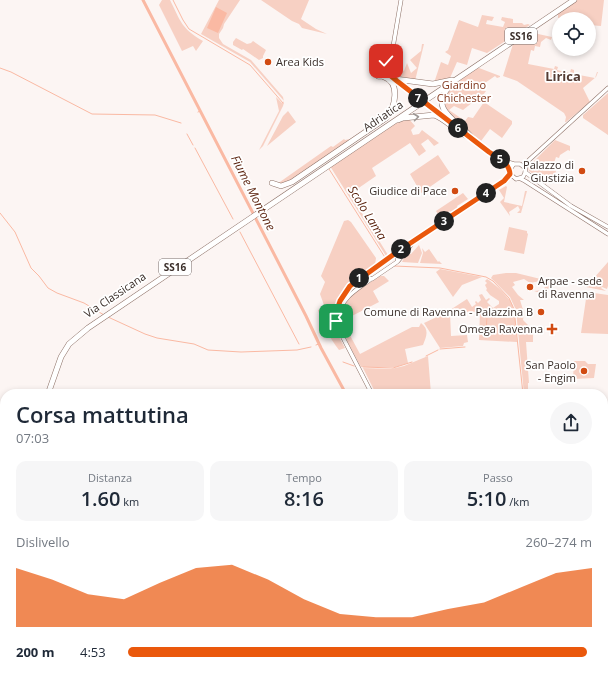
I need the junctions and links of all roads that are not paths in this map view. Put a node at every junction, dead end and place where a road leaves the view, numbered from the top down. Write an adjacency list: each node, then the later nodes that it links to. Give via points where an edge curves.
1 (401, 0): 4 (main road, via 393,46)
2 (571, 0): 8 (highway, Adriatica / SS16)
3 (574, 0): 8 (highway, Adriatica / SS16)
4 (386, 62): 5 (main road); 6 (main road, via 377,62 372,70 376,76)
5 (390, 72): 6 (main road); 7 (main road)
6 (385, 77): 7 (main road); 11 (highway, via 394,86 393,106 386,118)
7 (396, 80): 8 (highway, SS16, via 433,84); 13 (main road, bridge)
8 (452, 81): 10 (highway, Adriatica / SS16); 12 (highway, Adriatica / SS16); 13 (highway, SS16, via 444,94 442,106 446,114)
9 (608, 88): 15 (main road)
10 (407, 110): 11 (highway); 17 (highway, Adriatica / SS16)
11 (372, 128): 14 (highway)
12 (369, 138): 13 (highway, SS16, one-way to 13, via 403,118 430,115 439,117); 17 (highway, Adriatica / SS16)
13 (472, 138): 16 (main road)
14 (332, 155): 28 (highway, via 287,184 279,186); 30 (highway)
15 (529, 160): 19 (main road); 22 (main road)
16 (504, 162): 18 (main road); 21 (main road)
17 (331, 163): 20 (highway, Adriatica / SS16)
18 (514, 164): 19 (main road); 21 (main road)
19 (520, 164): 22 (main road)
20 (325, 166): 30 (highway, Adriatica / SS16); 31 (highway, Adriatica / SS16)
21 (510, 169): 23 (main road)
22 (525, 170): 25 (main road, via 524,176); 27 (main road)
23 (510, 174): 24 (main road); 26 (main road)
24 (514, 178): 25 (main road); 26 (main road)
25 (520, 179): 29 (main road)
26 (504, 181): 39 (main road)
27 (540, 182): 29 (main road, via 536,182); 32 (main road)
28 (272, 183)
29 (536, 188): 35 (main road)
30 (283, 194): 31 (highway, Adriatica / SS16)
31 (276, 200): 33 (highway, Adriatica / SS16)
32 (594, 220): 34 (main road); 35 (main road)
33 (242, 222): 45 (highway, Via Classicana / SS16, via 109,312 69,344)
34 (600, 223): 36 (main road, via 596,224); 37 (main road)
35 (592, 224): 36 (main road)
36 (596, 227): 38 (main road)
37 (608, 227)
38 (608, 234)
39 (418, 239): 40 (main road); 41 (main road)
40 (388, 258): 41 (main road, via 396,256); 42 (main road)
41 (398, 260): 43 (main road)
42 (367, 273): 43 (main road); 44 (main road, via 350,286 340,301 336,316)
43 (372, 279): 44 (main road, via 344,302 339,312)
44 (340, 331): 46 (main road)
45 (48, 389)
46 (369, 389)

